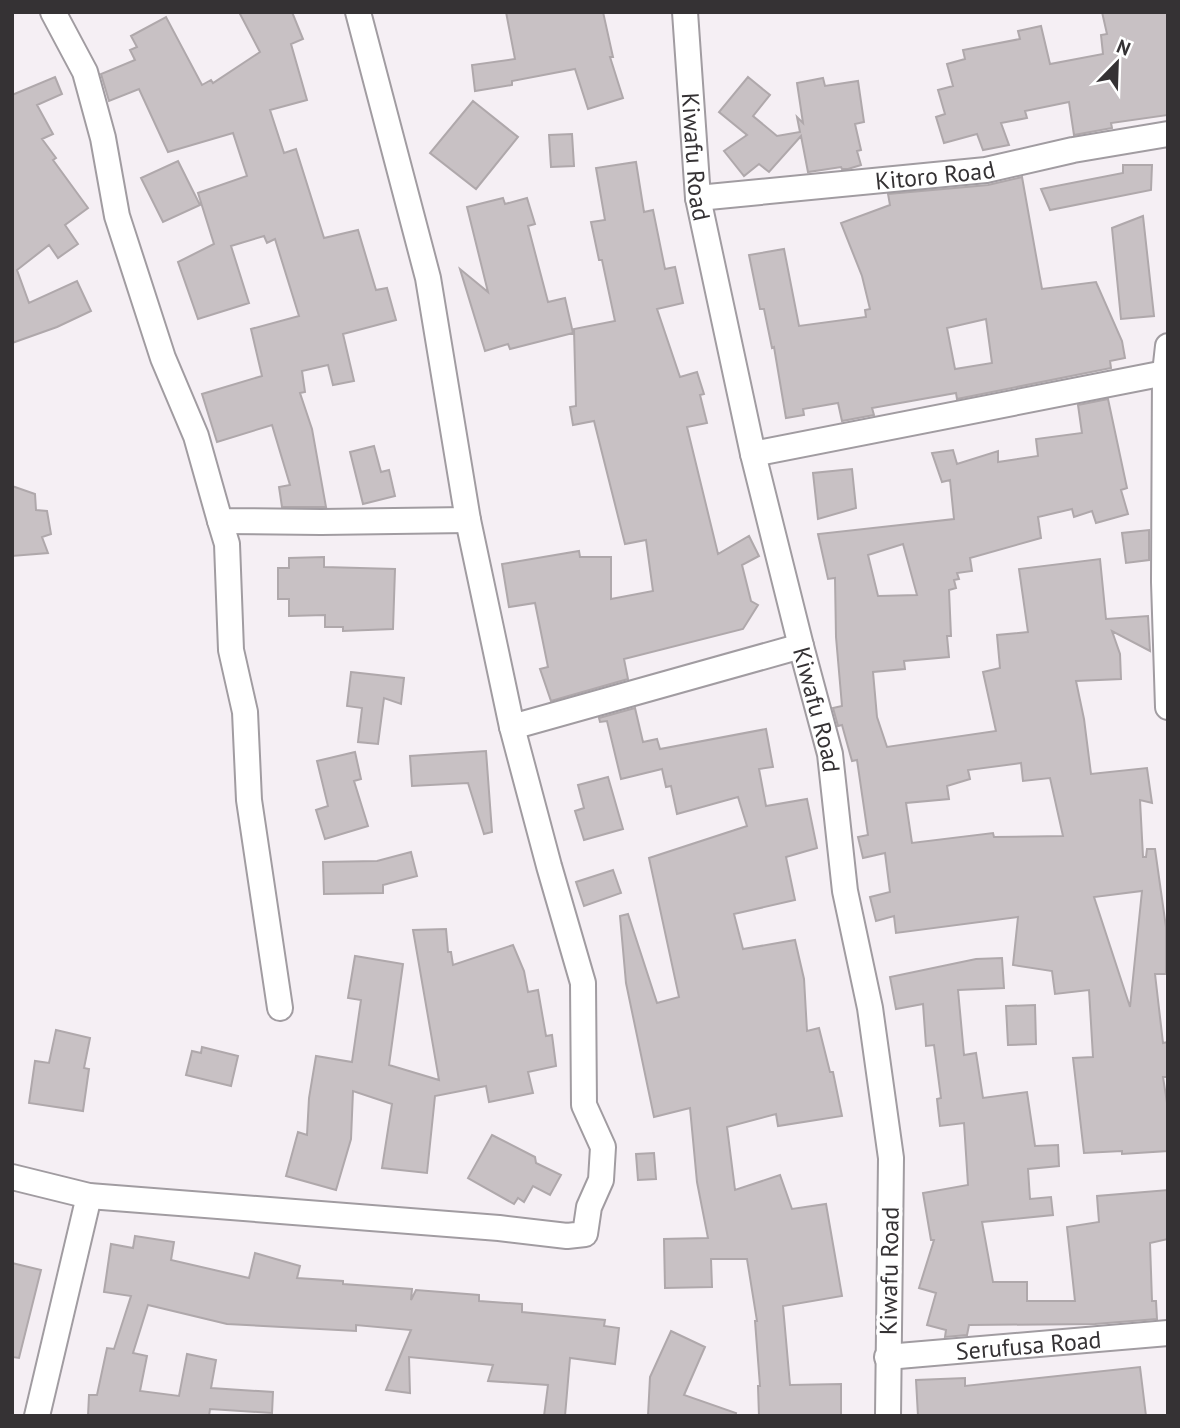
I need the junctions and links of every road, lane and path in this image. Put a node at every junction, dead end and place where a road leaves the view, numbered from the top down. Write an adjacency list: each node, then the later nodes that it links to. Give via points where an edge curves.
1 (53, 12): 11 (street, via 85,72 117,216 163,358 196,436)
2 (358, 12): 10 (street, via 428,278)
3 (685, 12): 5 (street, Kiwafu Road)
4 (1168, 134): 5 (street, Kitoro Road, via 986,170)
5 (698, 198): 8 (street, Kiwafu Road)
6 (1168, 346): 7 (street)
7 (1165, 373): 8 (street); 9 (street)
8 (753, 454): 12 (street, Kiwafu Road)
9 (1166, 513): 13 (street)
10 (468, 520): 11 (street); 14 (street)
11 (220, 521): 15 (street, via 227,544 231,650 245,712 249,800)
12 (801, 646): 14 (street); 19 (street, Kiwafu Road, via 830,754 845,891 870,1008 891,1158)
13 (1168, 707)
14 (512, 727): 17 (street, via 583,983 584,1105 603,1147 601,1180 589,1207 585,1234)
15 (280, 1008)
16 (12, 1177): 17 (street)
17 (89, 1196): 20 (street)
18 (1168, 1333): 19 (street, Serufusa Road)
19 (887, 1357): 21 (street, Kiwafu Road)
20 (37, 1416)
21 (888, 1416)

